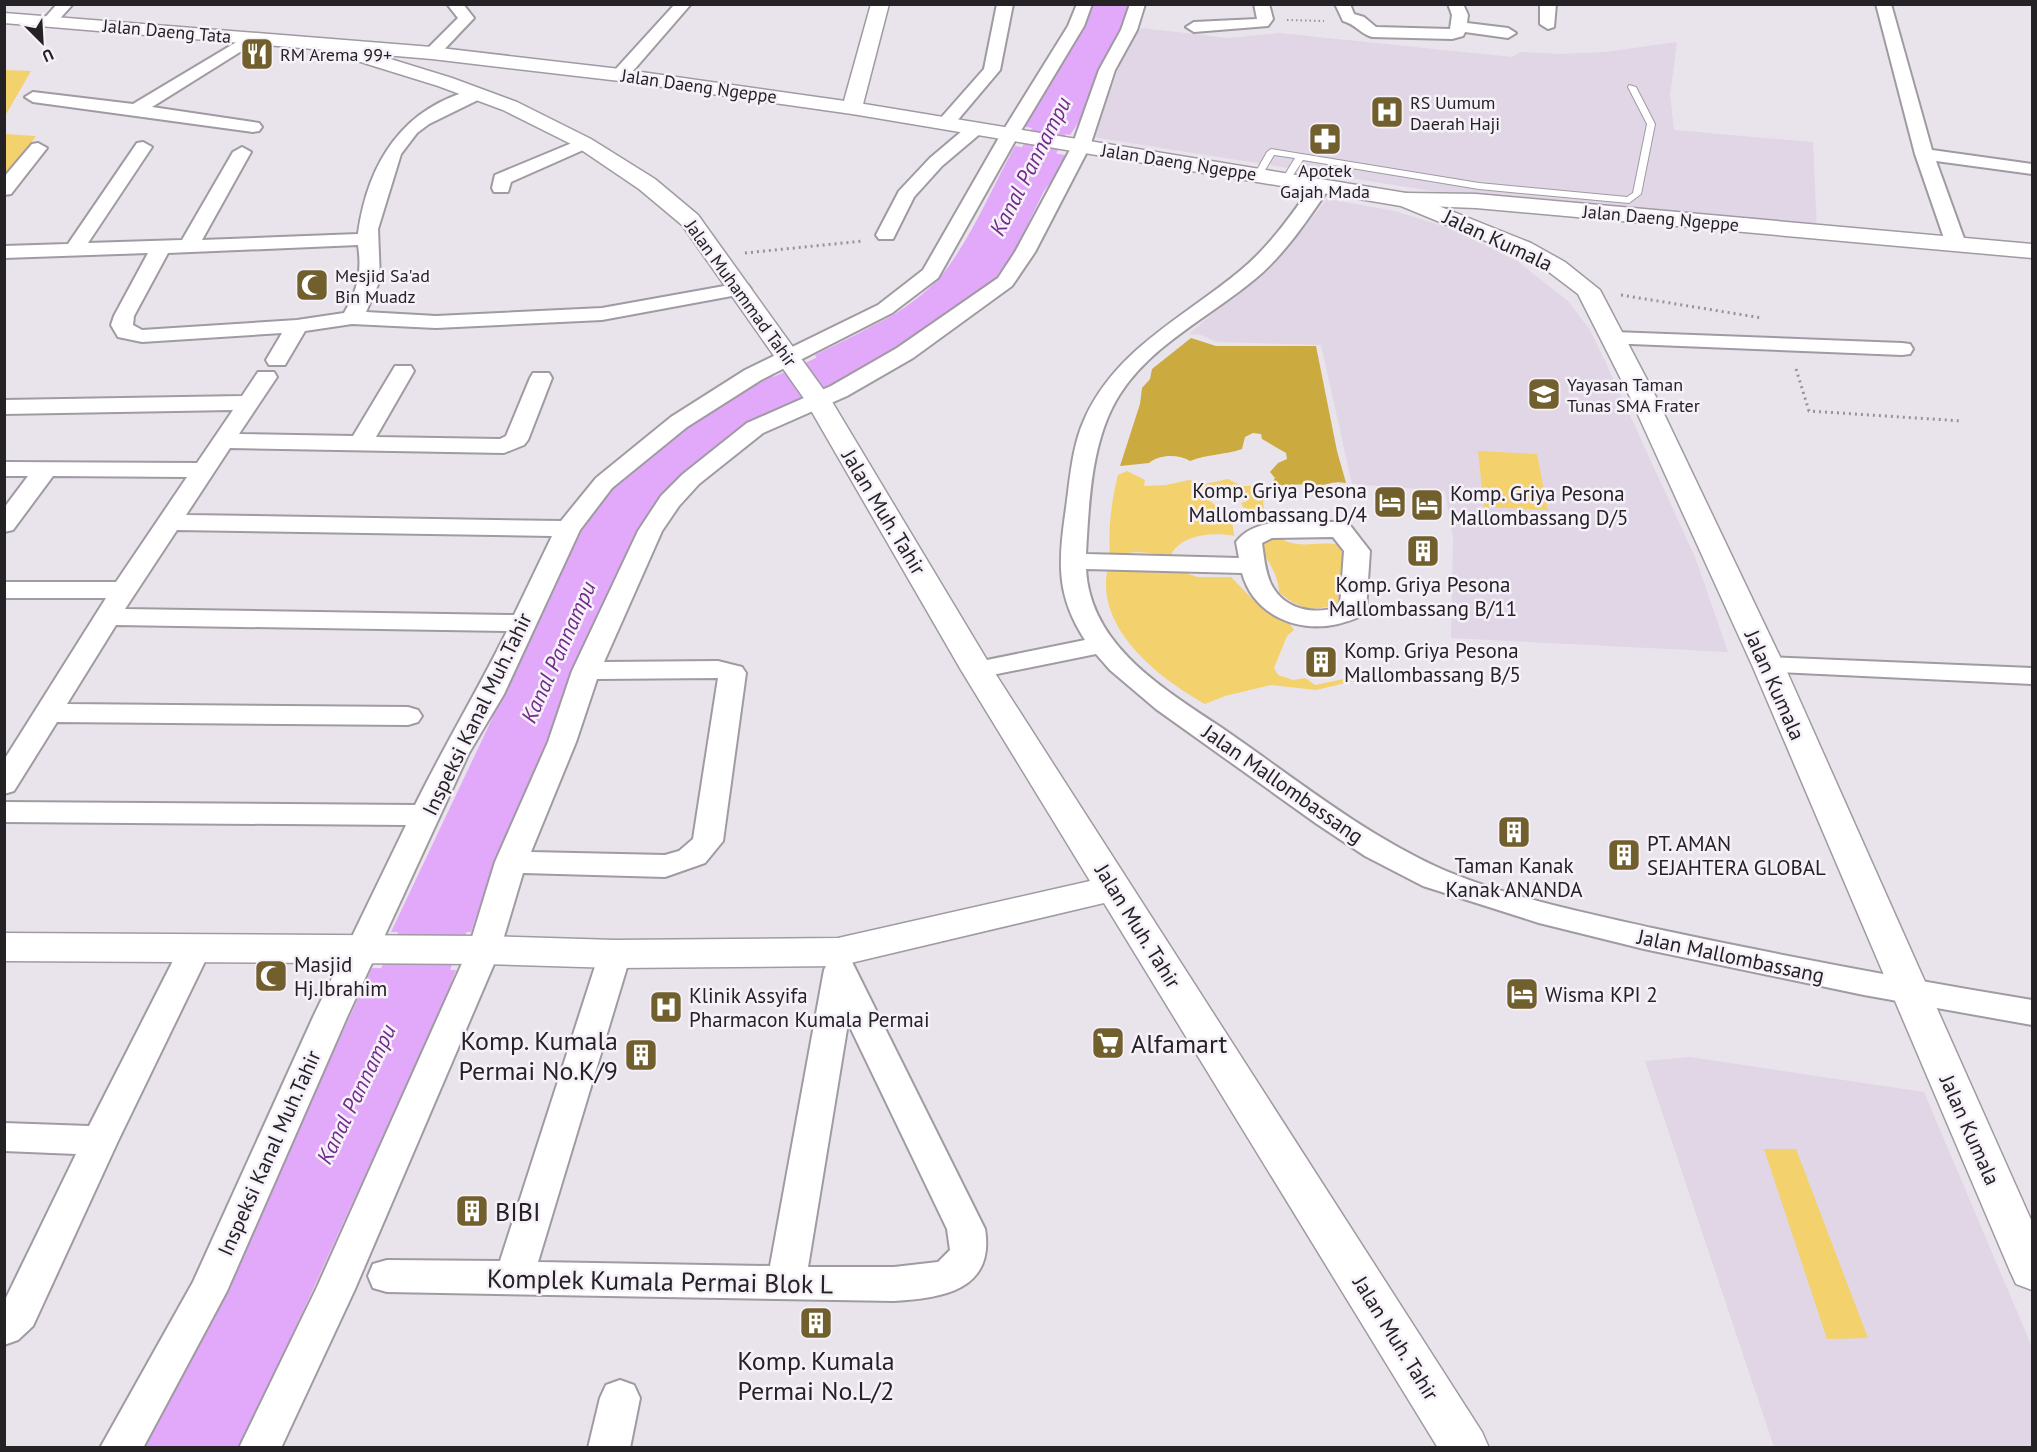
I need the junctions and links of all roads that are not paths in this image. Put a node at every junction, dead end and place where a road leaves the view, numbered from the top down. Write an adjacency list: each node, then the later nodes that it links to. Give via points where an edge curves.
1 (66, 4): 14 (street)
2 (454, 4): 21 (street, via 466,18)
3 (684, 4): 22 (street)
4 (879, 4): 26 (main road)
5 (1005, 4): 28 (street, via 992,70)
6 (1085, 4): 31 (street, Inspeksi Kanal Muh.Tahir)
7 (1455, 4): 17 (street)
8 (1548, 4): 15 (street)
9 (1883, 4): 37 (street)
10 (1134, 5): 33 (street, Inspeksi Kanal Muh.Tahir, via 1129,30)
11 (1345, 11): 17 (street, via 1375,33 1452,34)
12 (1263, 12): 16 (street, via 1263,23)
13 (4, 18): 14 (main road, Jalan Daeng Tata)
14 (50, 21): 19 (main road, Jalan Daeng Tata)
15 (1548, 24)
16 (1194, 27)
17 (1460, 27): 18 (street)
18 (1508, 33)
19 (250, 39): 20 (main road, Jalan Daeng Tata); 27 (street)
20 (329, 46): 21 (main road, Jalan Daeng Ngeppe); 24 (main road, Jalan Muhammad Tahir)
21 (432, 53): 22 (main road, Jalan Daeng Ngeppe)
22 (620, 75): 26 (main road, Jalan Daeng Ngeppe)
23 (1632, 87): 46 (lane, via 1651,124 1637,194)
24 (476, 94): 32 (main road, Jalan Muhammad Tahir, via 510,106); 48 (street, via 417,122 395,145 380,183)
25 (33, 97): 27 (street)
26 (852, 108): 28 (main road, Jalan Daeng Ngeppe)
27 (136, 110): 29 (street)
28 (945, 124): 30 (main road, Jalan Daeng Ngeppe)
29 (253, 127)
30 (975, 129): 31 (main road, Jalan Daeng Ngeppe); 47 (street, via 936,162 906,195)
31 (1013, 134): 33 (main road, Jalan Daeng Ngeppe); 62 (street, Inspeksi Kanal Muh.Tahir, via 931,274)
32 (584, 143): 43 (street, via 502,179); 55 (main road, Jalan Muhammad Tahir, via 673,204 690,220)
33 (1075, 145): 40 (main road, Jalan Daeng Ngeppe); 62 (street, Inspeksi Kanal Muh.Tahir, via 1025,252 1005,282 905,353)
34 (143, 147): 52 (street)
35 (38, 148): 44 (street)
36 (242, 153): 51 (street)
37 (1924, 154): 39 (street); 49 (street)
38 (1300, 157): 40 (lane, via 1271,152); 41 (lane); 46 (lane)
39 (2032, 169)
40 (1258, 175): 41 (main road, Jalan Daeng Ngeppe)
41 (1285, 181): 42 (main road, Jalan Daeng Ngeppe)
42 (1321, 187): 45 (main road, Jalan Daeng Ngeppe); 73 (street, Jalan Mallombassang, via 1272,253 1135,359 1117,379 1095,419)
43 (501, 188)
44 (4, 190)
45 (1406, 200): 46 (main road, Jalan Daeng Ngeppe); 58 (main road, Jalan Kumala, via 1523,248 1557,267 1588,290)
46 (1613, 207): 49 (main road, Jalan Daeng Ngeppe)
47 (886, 235)
48 (367, 239): 51 (street); 56 (street, via 371,269 364,296)
49 (1956, 244): 53 (main road, Jalan Daeng Ngeppe)
50 (162, 247): 51 (street); 52 (street); 57 (street, via 124,316 122,325 126,332 142,336)
51 (188, 247)
52 (74, 250): 54 (street)
53 (2032, 251)
54 (4, 252)
55 (741, 289): 56 (street, via 602,314 436,322); 62 (main road, Jalan Muhammad Tahir)
56 (352, 318): 57 (street)
57 (297, 326): 63 (street)
58 (1614, 338): 59 (street); 80 (main road, Jalan Kumala)
59 (1902, 350)
60 (404, 371): 66 (street)
61 (541, 378): 66 (street, via 516,440 510,444)
62 (802, 378): 72 (street, Inspeksi Kanal Muh.Tahir, via 753,375 652,442 604,483); 81 (main road, Jalan Muh. Tahir); 82 (street, Inspeksi Kanal Muh.Tahir, via 755,428 716,456 670,501 650,531)
63 (249, 403): 64 (street); 65 (street)
64 (4, 407)
65 (224, 441): 66 (street); 69 (street)
66 (360, 444)
67 (47, 468): 68 (street); 69 (street); 71 (street)
68 (4, 469)
69 (202, 470): 70 (street)
70 (170, 522): 72 (street); 76 (street)
71 (4, 525)
72 (568, 530): 78 (street, Inspeksi Kanal Muh.Tahir)
73 (1071, 561): 74 (street); 79 (street, Jalan Mallombassang, via 1077,603)
74 (1254, 566): 74 (street, via 1250,542 1255,535 1341,529 1357,551 1353,610 1326,620 1303,619 1287,613 1260,587)
75 (4, 590): 76 (street)
76 (124, 590): 77 (street)
77 (108, 617): 78 (street); 84 (street)
78 (523, 623): 88 (street, Inspeksi Kanal Muh.Tahir, via 490,694 455,753)
79 (1101, 645): 81 (street); 97 (street, Jalan Mallombassang, via 1173,707 1312,806 1380,852 1431,877 1549,916)
80 (1768, 665): 83 (street); 97 (main road, Jalan Kumala)
81 (977, 670): 90 (main road, Jalan Muh. Tahir)
82 (586, 671): 89 (street, Inspeksi Kanal Muh.Tahir, via 562,742); 89 (street, via 718,669 732,673 708,841 700,853 665,866)
83 (2032, 676)
84 (50, 713): 85 (street); 86 (street)
85 (408, 716)
86 (4, 784)
87 (4, 812): 88 (street)
88 (428, 815): 94 (street, Inspeksi Kanal Muh.Tahir)
89 (511, 862): 93 (street, Inspeksi Kanal Muh.Tahir)
90 (1114, 888): 96 (main road); 110 (main road, Jalan Muh. Tahir)
91 (4, 947): 92 (main road)
92 (195, 949): 94 (main road); 100 (street)
93 (473, 950): 94 (main road); 95 (main road); 108 (street, Inspeksi Kanal Muh.Tahir, via 336,1289)
94 (368, 951): 107 (street, Inspeksi Kanal Muh.Tahir, via 331,1015 208,1291)
95 (615, 954): 96 (main road); 103 (street)
96 (839, 963): 104 (street); 104 (street, Komplek Kumala Permai Blok L, via 972,1244 959,1269 933,1282)
97 (1909, 993): 98 (street, Jalan Mallombassang); 101 (main road, Jalan Kumala)
98 (2032, 1013)
99 (4, 1137): 100 (street)
100 (100, 1141): 105 (street, via 19,1314)
101 (2032, 1271)
102 (387, 1276): 103 (street, Komplek Kumala Permai Blok L)
103 (514, 1278): 104 (street, Komplek Kumala Permai Blok L)
104 (786, 1284)
105 (4, 1328)
106 (620, 1398): 109 (street)
107 (121, 1448)
108 (260, 1448)
109 (609, 1448)
110 (1465, 1448)

